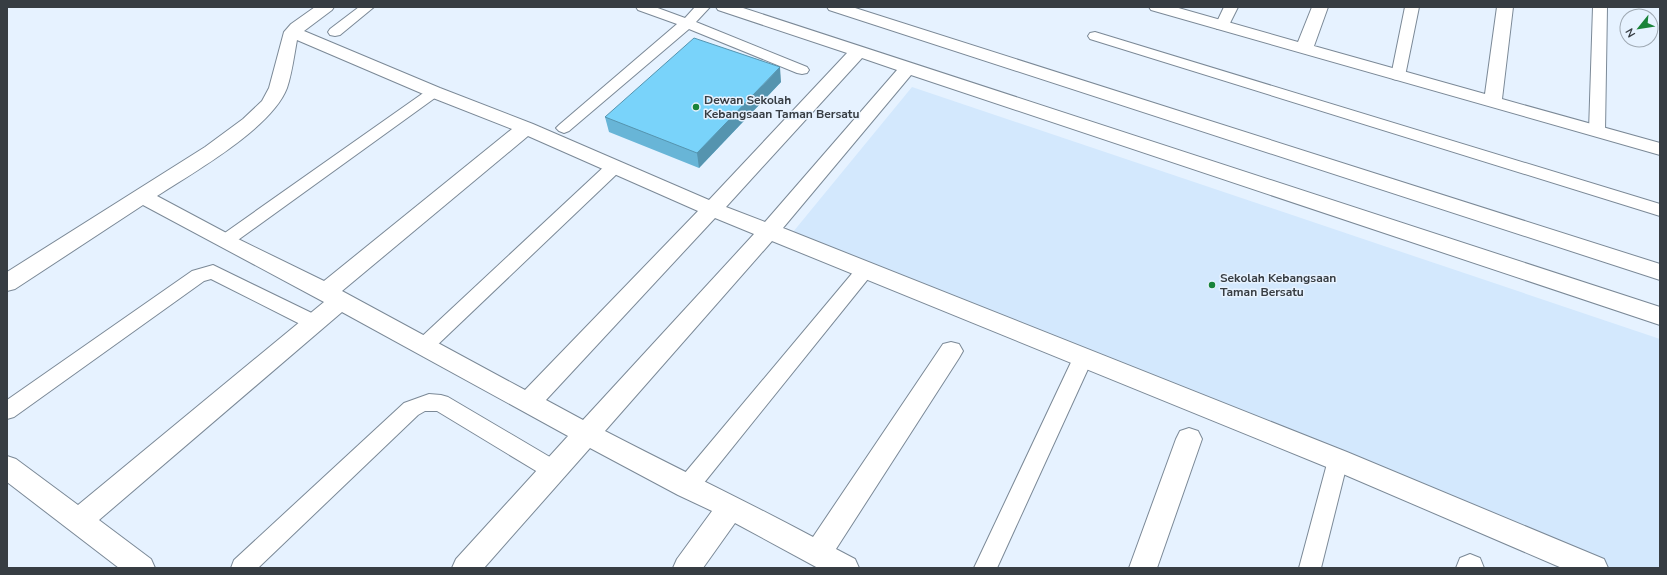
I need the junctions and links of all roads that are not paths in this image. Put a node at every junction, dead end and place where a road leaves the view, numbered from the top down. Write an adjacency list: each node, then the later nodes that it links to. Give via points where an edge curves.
1 (326, 7): 15 (street)
2 (367, 7): 16 (lane)
3 (642, 7): 13 (lane)
4 (703, 7): 13 (lane)
5 (724, 7): 19 (street)
6 (835, 7): 36 (street)
7 (1157, 7): 14 (street)
8 (1231, 7): 14 (lane)
9 (1320, 7): 18 (street)
10 (1412, 7): 22 (lane)
11 (1505, 7): 24 (street)
12 (1600, 7): 27 (lane)
13 (687, 23): 21 (lane); 26 (lane)
14 (1222, 26): 18 (street)
15 (292, 32): 23 (street); 30 (street, via 278,88 262,112 229,139)
16 (335, 32)
17 (1095, 36): 32 (lane)
18 (1304, 49): 22 (street)
19 (858, 52): 20 (street); 31 (street)
20 (908, 68): 33 (street); 39 (street)
21 (802, 70)
22 (1398, 76): 24 (street)
23 (434, 92): 25 (street); 34 (lane)
24 (1493, 101): 27 (street)
25 (526, 128): 29 (street); 38 (street)
26 (564, 128)
27 (1597, 131): 28 (street)
28 (1660, 149)
29 (614, 168): 31 (street); 41 (lane)
30 (142, 196): 34 (street); 37 (street)
31 (712, 209): 33 (street); 44 (street)
32 (1660, 210)
33 (769, 231): 35 (street); 46 (street)
34 (225, 241): 38 (street)
35 (866, 269): 43 (street); 51 (lane)
36 (1660, 272)
37 (7, 283)
38 (333, 296): 40 (street); 41 (street)
39 (1660, 316)
40 (315, 323): 45 (lane, via 213,272 205,273); 53 (street)
41 (424, 346): 44 (street)
42 (951, 351): 54 (street)
43 (1084, 358): 48 (street); 60 (lane)
44 (528, 403): 46 (street)
45 (7, 412)
46 (586, 433): 50 (street); 51 (street)
47 (1189, 439): 61 (street)
48 (1338, 460): 62 (lane); 63 (street)
49 (7, 467): 53 (street)
50 (553, 470): 56 (lane, via 441,403 430,401 420,404 411,409); 57 (street)
51 (687, 487): 52 (street)
52 (731, 507): 54 (street); 58 (street)
53 (78, 521): 55 (street)
54 (818, 553): 59 (street)
55 (141, 568)
56 (242, 568)
57 (466, 568)
58 (687, 568)
59 (845, 568)
60 (985, 568)
61 (1143, 568)
62 (1310, 568)
63 (1594, 568)

